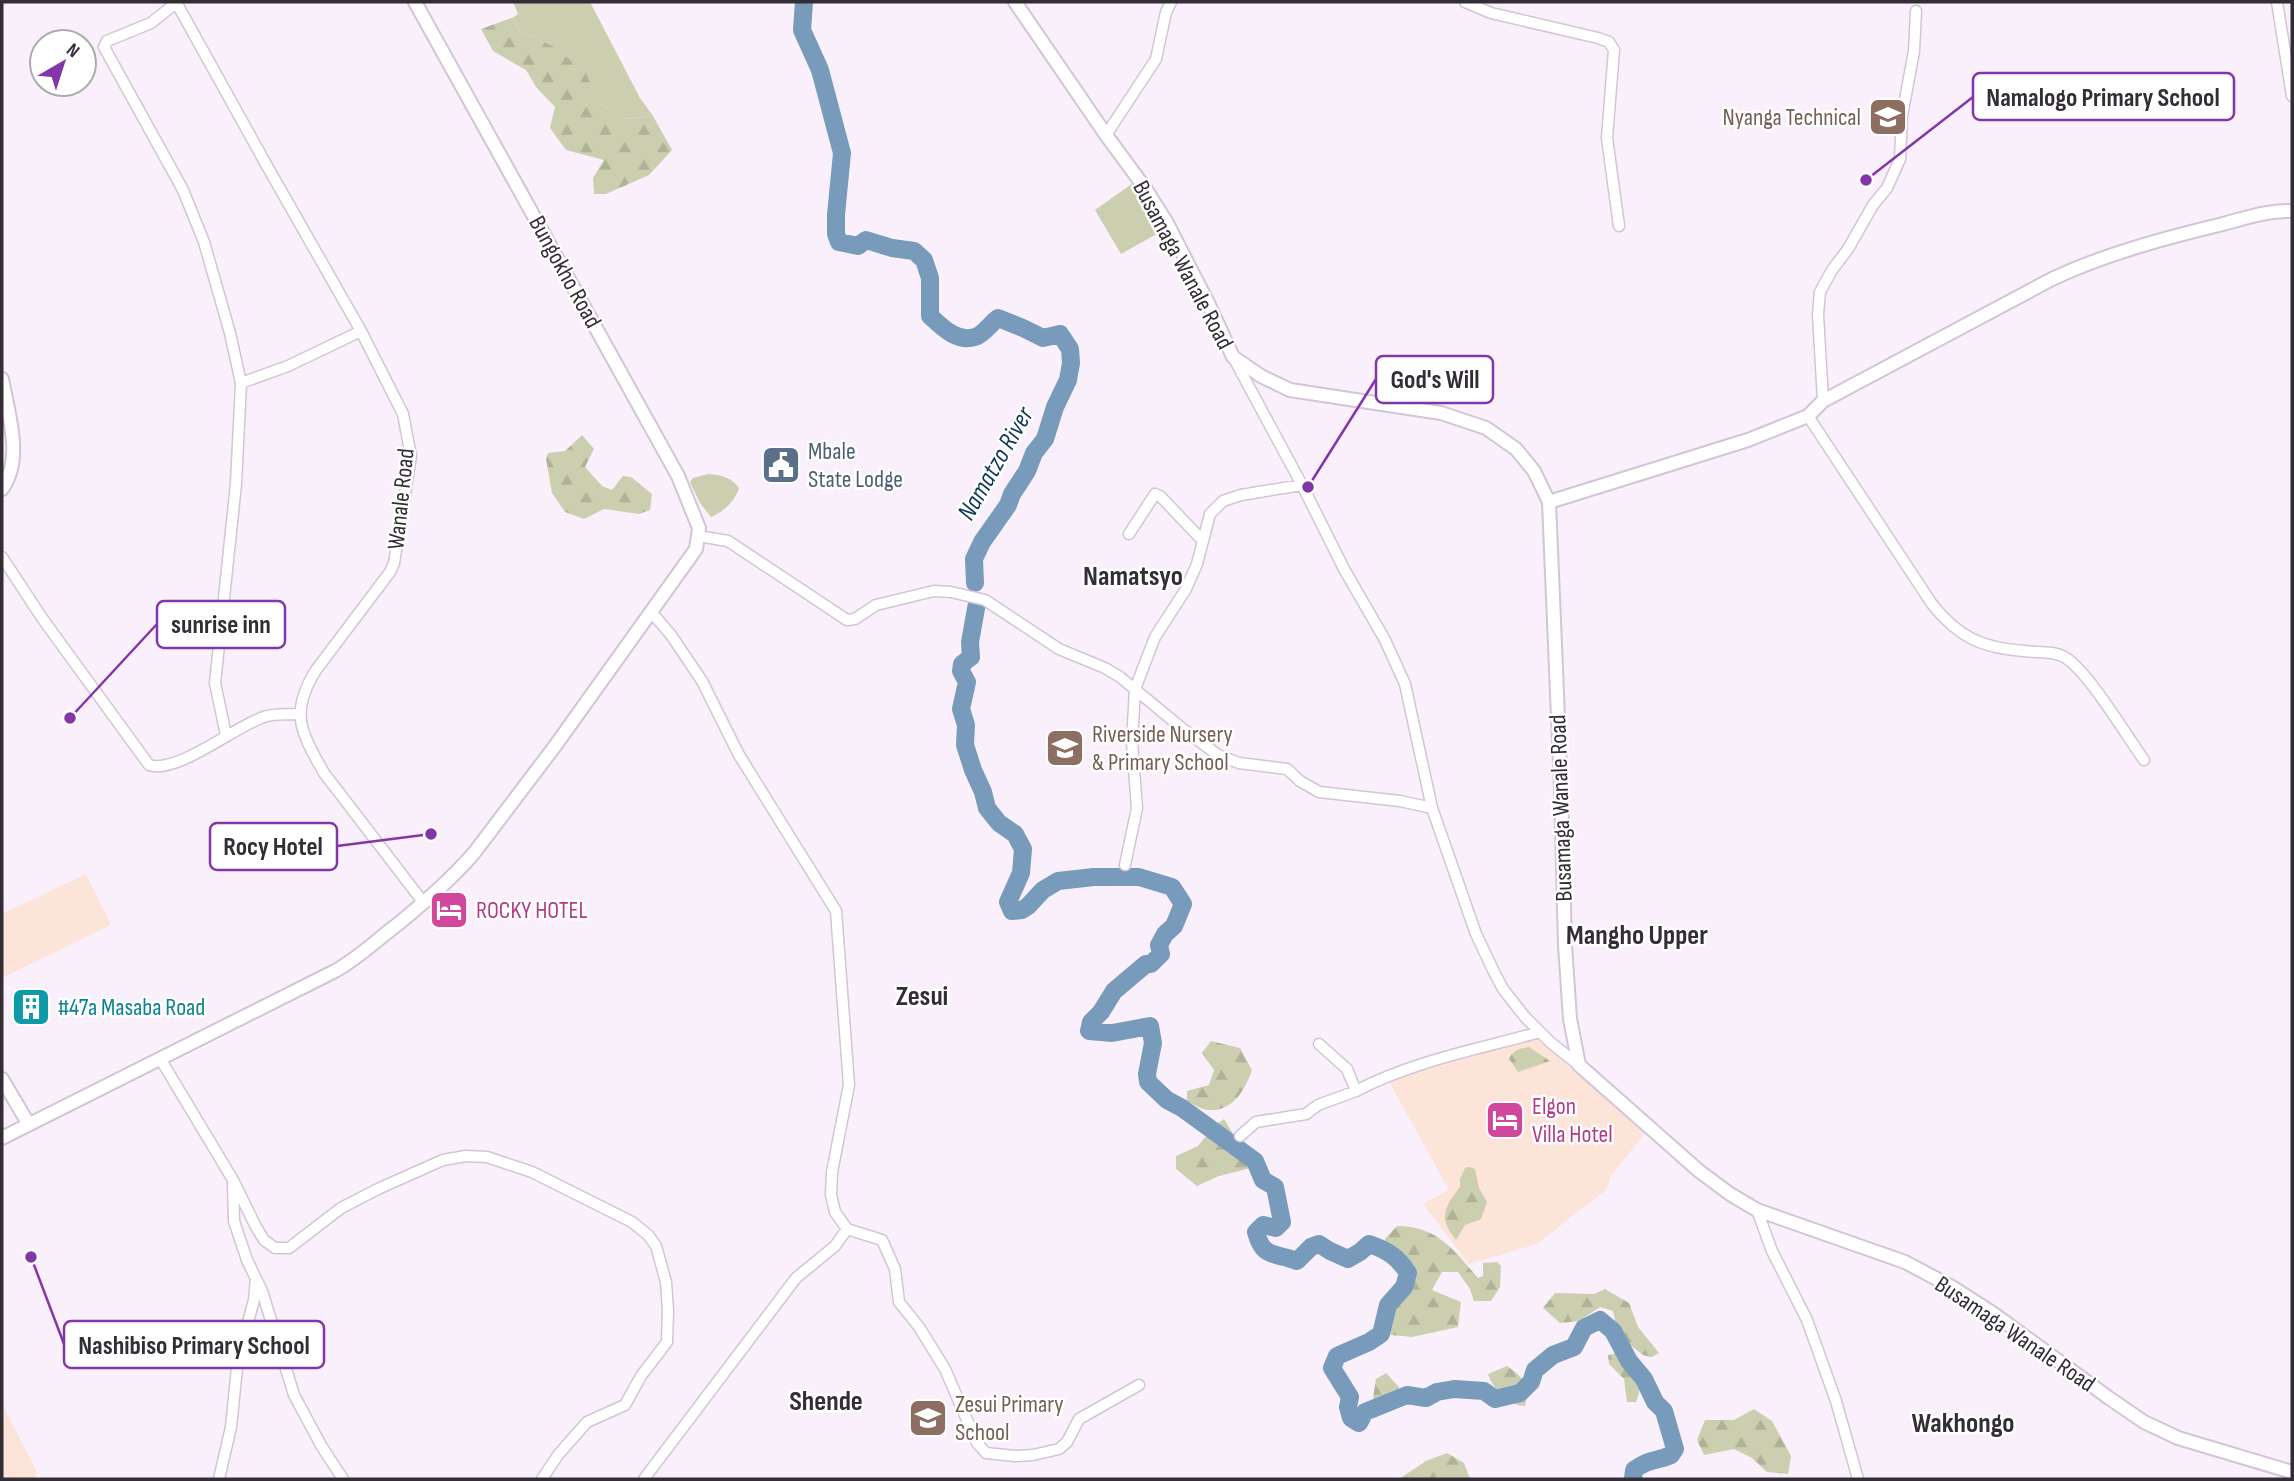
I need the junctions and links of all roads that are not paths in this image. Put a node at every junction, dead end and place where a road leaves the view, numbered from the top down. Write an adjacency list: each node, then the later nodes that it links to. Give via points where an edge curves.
1 (176, 2): 12 (street, Wanale Road); 15 (street, via 151,23 107,41 104,47 183,190 213,273)
2 (415, 2): 23 (street, Bungokho Road, via 650,424 695,513)
3 (1015, 2): 9 (street, Busamaga Wanale Road)
4 (1171, 2): 9 (street, via 1156,59)
5 (1465, 2): 11 (street, via 1491,13 1609,42 1614,50 1606,138)
6 (2277, 2): 8 (street)
7 (1916, 11): 16 (street, via 1899,159 1821,292)
8 (2292, 96)
9 (1106, 135): 13 (street, Busamaga Wanale Road, via 1167,223)
10 (2292, 211): 16 (street, via 2204,229 2080,265)
11 (1619, 226)
12 (361, 331): 15 (street); 27 (street, Wanale Road, via 403,414 411,456 397,548 390,572 311,678)
13 (1233, 357): 18 (street); 20 (street, Busamaga Wanale Road, via 1290,390 1441,413 1486,428 1516,449 1534,471)
14 (2, 379): 19 (street, via 13,454 12,469)
15 (241, 383): 28 (street, via 236,484 215,682)
16 (1823, 401): 17 (street)
17 (1808, 416): 20 (street, via 1748,440); 29 (street, via 1946,622 1981,643 2065,657 2083,673)
18 (1302, 485): 22 (street, via 1223,501 1210,514); 30 (street, via 1405,684)
19 (2, 489)
20 (1549, 502): 36 (street, Busamaga Wanale Road, via 1565,945 1570,1019)
21 (1129, 534): 22 (street, via 1155,494)
22 (1203, 541): 26 (street, via 1198,564 1155,637)
23 (697, 542): 25 (street); 26 (street, via 728,541 847,620 876,605 926,593 942,591 985,600 1036,635 1105,668)
24 (2, 557): 28 (street, via 149,765 173,765)
25 (652, 613): 32 (street, via 474,853); 44 (street, via 702,681 746,767 836,911 849,1086 831,1195 835,1212)
26 (1135, 689): 30 (street, via 1218,755 1239,763 1287,769 1319,792); 31 (street, via 1132,742 1137,808)
27 (299, 714): 28 (street, via 265,716); 32 (street, via 324,773)
28 (226, 735)
29 (2144, 760)
30 (1432, 808): 33 (street, via 1493,972)
31 (1125, 865)
32 (423, 902): 35 (street, via 345,965)
33 (1540, 1032): 36 (street); 38 (street, via 1400,1072)
34 (1319, 1044): 38 (street, via 1341,1061)
35 (161, 1060): 39 (street); 42 (street)
36 (1579, 1065): 43 (street, Busamaga Wanale Road, via 1699,1171)
37 (2, 1079): 39 (street)
38 (1356, 1091): 40 (street, via 1306,1114 1256,1122)
39 (28, 1123): 41 (street)
40 (1240, 1136)
41 (2, 1138)
42 (233, 1180): 45 (street, via 234,1221); 50 (street, via 264,1240 275,1248 289,1248 341,1208 380,1188 443,1160 466,1156 487,1157 532,1172 632,1222 648,1235 656,1246 666,1282 667,1342 625,1405 587,1422)
43 (1757, 1210): 47 (street, Busamaga Wanale Road, via 1905,1262 1952,1287 2155,1427); 52 (street, via 1810,1328)
44 (847, 1229): 46 (street, via 883,1240 895,1269 899,1302 945,1368 977,1443 986,1452 1015,1456 1059,1449 1079,1419); 51 (street, via 835,1247 796,1278)
45 (256, 1279): 48 (street); 49 (street, via 299,1405)
46 (1139, 1385)
47 (2292, 1472)
48 (219, 1479)
49 (343, 1479)
50 (542, 1479)
51 (644, 1479)
52 (1858, 1479)

